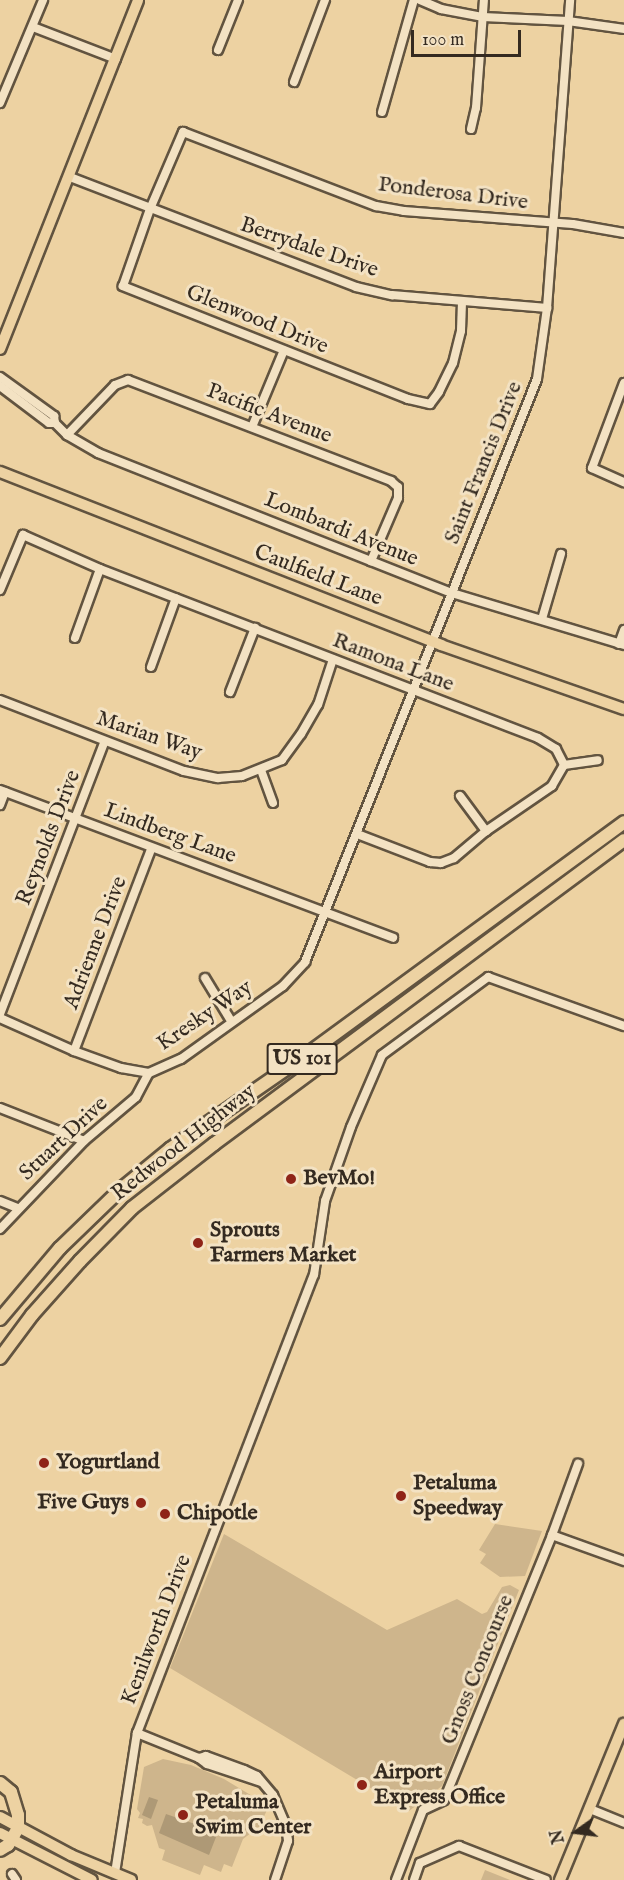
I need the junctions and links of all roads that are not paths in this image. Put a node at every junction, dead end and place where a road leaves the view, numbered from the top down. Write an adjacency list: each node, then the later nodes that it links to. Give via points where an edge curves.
1 (43, 0): 11 (street)
2 (138, 0): 14 (main road)
3 (238, 0): 13 (street)
4 (326, 0): 15 (street)
5 (414, 0): 17 (street)
6 (420, 0): 9 (street, via 441,9)
7 (484, 0): 9 (street)
8 (570, 0): 10 (street, Saint Francis Drive)
9 (483, 16): 10 (street); 18 (street)
10 (568, 21): 12 (street); 22 (street, Saint Francis Drive)
11 (33, 27): 14 (street); 16 (street)
12 (624, 29)
13 (218, 50)
14 (116, 59): 20 (main road)
15 (294, 82)
16 (0, 103)
17 (382, 112)
18 (471, 129)
19 (183, 132): 21 (street, Glenwood Drive); 22 (street, Ponderosa Drive, via 376,206)
20 (70, 177): 21 (street, Berrydale Drive); 26 (main road)
21 (150, 209): 24 (street, Berrydale Drive, via 356,287); 27 (street, Glenwood Drive, via 123,286)
22 (553, 223): 23 (street, Ponderosa Drive, via 605,227); 25 (street, Saint Francis Drive)
23 (624, 233)
24 (462, 302): 25 (street, Berrydale Drive); 27 (street, Glenwood Drive, via 461,331 453,363 429,404)
25 (547, 308): 40 (street, Saint Francis Drive, via 537,379)
26 (0, 349)
27 (284, 350): 32 (street)
28 (0, 377): 31 (street, Lombardi Avenue, via 54,416)
29 (624, 383): 35 (street, via 592,468)
30 (0, 386): 31 (street, Lombardi Avenue, via 49,423)
31 (55, 423): 33 (street, Lombardi Avenue)
32 (252, 427): 33 (street, Pacific Avenue, via 128,380 115,385); 37 (street, Pacific Avenue, via 398,487 398,498)
33 (67, 435): 37 (street, Lombardi Avenue, via 98,453)
34 (0, 472): 46 (main road, Caulfield Lane)
35 (624, 482)
36 (561, 554): 42 (street)
37 (371, 561): 40 (street, Lombardi Avenue)
38 (100, 569): 39 (street, Ramona Lane, via 23,535); 41 (street, Ramona Lane); 45 (street)
39 (0, 590)
40 (452, 593): 42 (street, Lombardi Avenue); 46 (street, Saint Francis Drive)
41 (176, 598): 43 (street, Ramona Lane); 49 (street)
42 (542, 619): 47 (street, Lombardi Avenue)
43 (255, 628): 48 (street, Ramona Lane); 51 (street)
44 (624, 630): 47 (street)
45 (75, 638)
46 (431, 641): 50 (street, Saint Francis Drive); 53 (main road, Caulfield Lane)
47 (621, 644)
48 (333, 659): 50 (street, Ramona Lane); 57 (street, Marian Way, via 318,705 301,734 282,760)
49 (151, 667)
50 (412, 691): 56 (street, Ramona Lane, via 538,738 556,749); 65 (street, Saint Francis Drive)
51 (230, 692)
52 (0, 700): 54 (street, Marian Way)
53 (624, 708)
54 (105, 741): 57 (street, Marian Way, via 184,771 218,778); 62 (street, Reynolds Drive)
55 (598, 760): 56 (street)
56 (564, 765): 64 (street, via 552,786)
57 (261, 770): 60 (street)
58 (3, 791): 61 (street); 62 (street, Lindberg Lane)
59 (460, 796): 64 (street)
60 (273, 803)
61 (0, 805)
62 (77, 819): 67 (street, Lindberg Lane); 71 (street, Reynolds Drive)
63 (624, 822): 81 (highway, Redwood Highway / US 101, via 312,1052 170,1149 60,1248)
64 (486, 831): 65 (street, via 454,858 441,863)
65 (357, 834): 68 (street, Saint Francis Drive)
66 (623, 841): 82 (highway, Redwood Highway / US 101, via 132,1208 64,1279)
67 (151, 849): 68 (street, Lindberg Lane); 74 (street, Adrienne Drive)
68 (326, 914): 69 (street, Lindberg Lane); 72 (street, Kresky Way, via 305,962 283,986)
69 (393, 938)
70 (205, 978): 72 (street)
71 (0, 1016): 74 (street, Kresky Way)
72 (231, 1020): 75 (street, Kresky Way, via 181,1059)
73 (624, 1026): 87 (street, Kenilworth Drive, via 488,977 382,1055 325,1201 314,1275)
74 (74, 1051): 75 (street, Kresky Way, via 121,1068)
75 (149, 1073): 77 (street, Stuart Drive, via 136,1097)
76 (0, 1108): 77 (street)
77 (84, 1141): 79 (street, Stuart Drive)
78 (0, 1201): 79 (street)
79 (17, 1208): 80 (street, Stuart Drive)
80 (0, 1229)
81 (0, 1319)
82 (0, 1358)
83 (578, 1464): 84 (street, Gnoss Concourse)
84 (552, 1535): 85 (street); 96 (street, Gnoss Concourse, via 444,1800 423,1810)
85 (624, 1562)
86 (624, 1724): 89 (main road)
87 (137, 1733): 98 (street, Kenilworth Drive); 101 (street, via 263,1783 280,1807 288,1841)
88 (0, 1783): 92 (highway, via 15,1800)
89 (590, 1809): 91 (street); 105 (main road)
90 (0, 1817): 92 (main road)
91 (624, 1823)
92 (18, 1828): 94 (highway); 98 (main road)
93 (0, 1833): 94 (main road)
94 (12, 1840): 95 (highway); 99 (main road)
95 (0, 1850)
96 (404, 1858): 97 (street); 102 (street, Gnoss Concourse)
97 (420, 1863): 103 (street); 104 (street, via 459,1846)
98 (115, 1873): 100 (main road)
99 (87, 1879)
100 (131, 1880)
101 (275, 1880)
102 (396, 1880)
103 (414, 1880)
104 (546, 1880)
105 (560, 1880)

